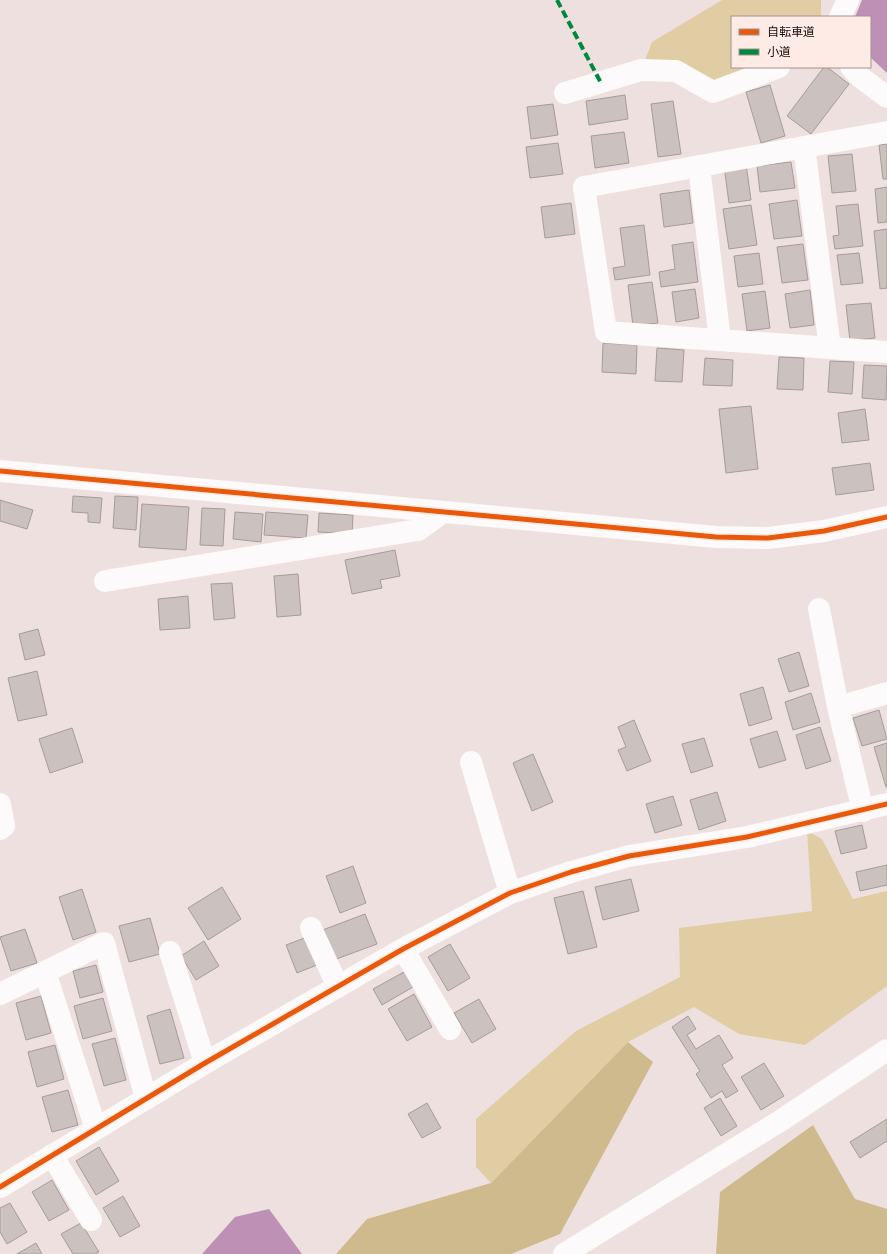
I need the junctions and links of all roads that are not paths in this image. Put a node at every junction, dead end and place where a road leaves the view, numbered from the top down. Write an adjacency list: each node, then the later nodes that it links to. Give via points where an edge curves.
1 (848, 0): 2 (street)
2 (840, 16)
3 (776, 68): 5 (street, via 713,92 676,71 641,70)
4 (852, 68): 6 (street)
5 (565, 93)
6 (887, 97)
7 (887, 132): 8 (street)
8 (804, 147): 9 (street); 11 (street)
9 (699, 166): 10 (street); 10 (street, via 584,187 606,332)
10 (720, 340): 11 (street)
11 (830, 348): 12 (street)
12 (887, 352)
13 (0, 471): 14 (street)
14 (443, 512): 15 (street, via 716,537 768,538 824,532); 16 (street, via 418,530)
15 (887, 517)
16 (105, 582)
17 (819, 609): 19 (street)
18 (887, 693): 19 (street)
19 (838, 707): 23 (street)
20 (471, 762): 25 (street)
21 (0, 804): 24 (street, via 4,826)
22 (887, 804): 23 (street)
23 (863, 811): 25 (street, via 747,837 629,856)
24 (0, 829)
25 (510, 893): 27 (street)
26 (311, 928): 30 (street)
27 (403, 949): 30 (street); 32 (street)
28 (170, 952): 34 (street)
29 (45, 972): 31 (street); 35 (street, via 104,943); 36 (street)
30 (338, 987): 34 (street)
31 (0, 994)
32 (450, 1029)
33 (887, 1050): 40 (street, via 780,1121)
34 (206, 1063): 35 (street)
35 (146, 1099): 36 (street)
36 (96, 1129): 37 (street)
37 (52, 1155): 38 (street); 39 (street)
38 (0, 1187)
39 (91, 1220)
40 (564, 1254)

